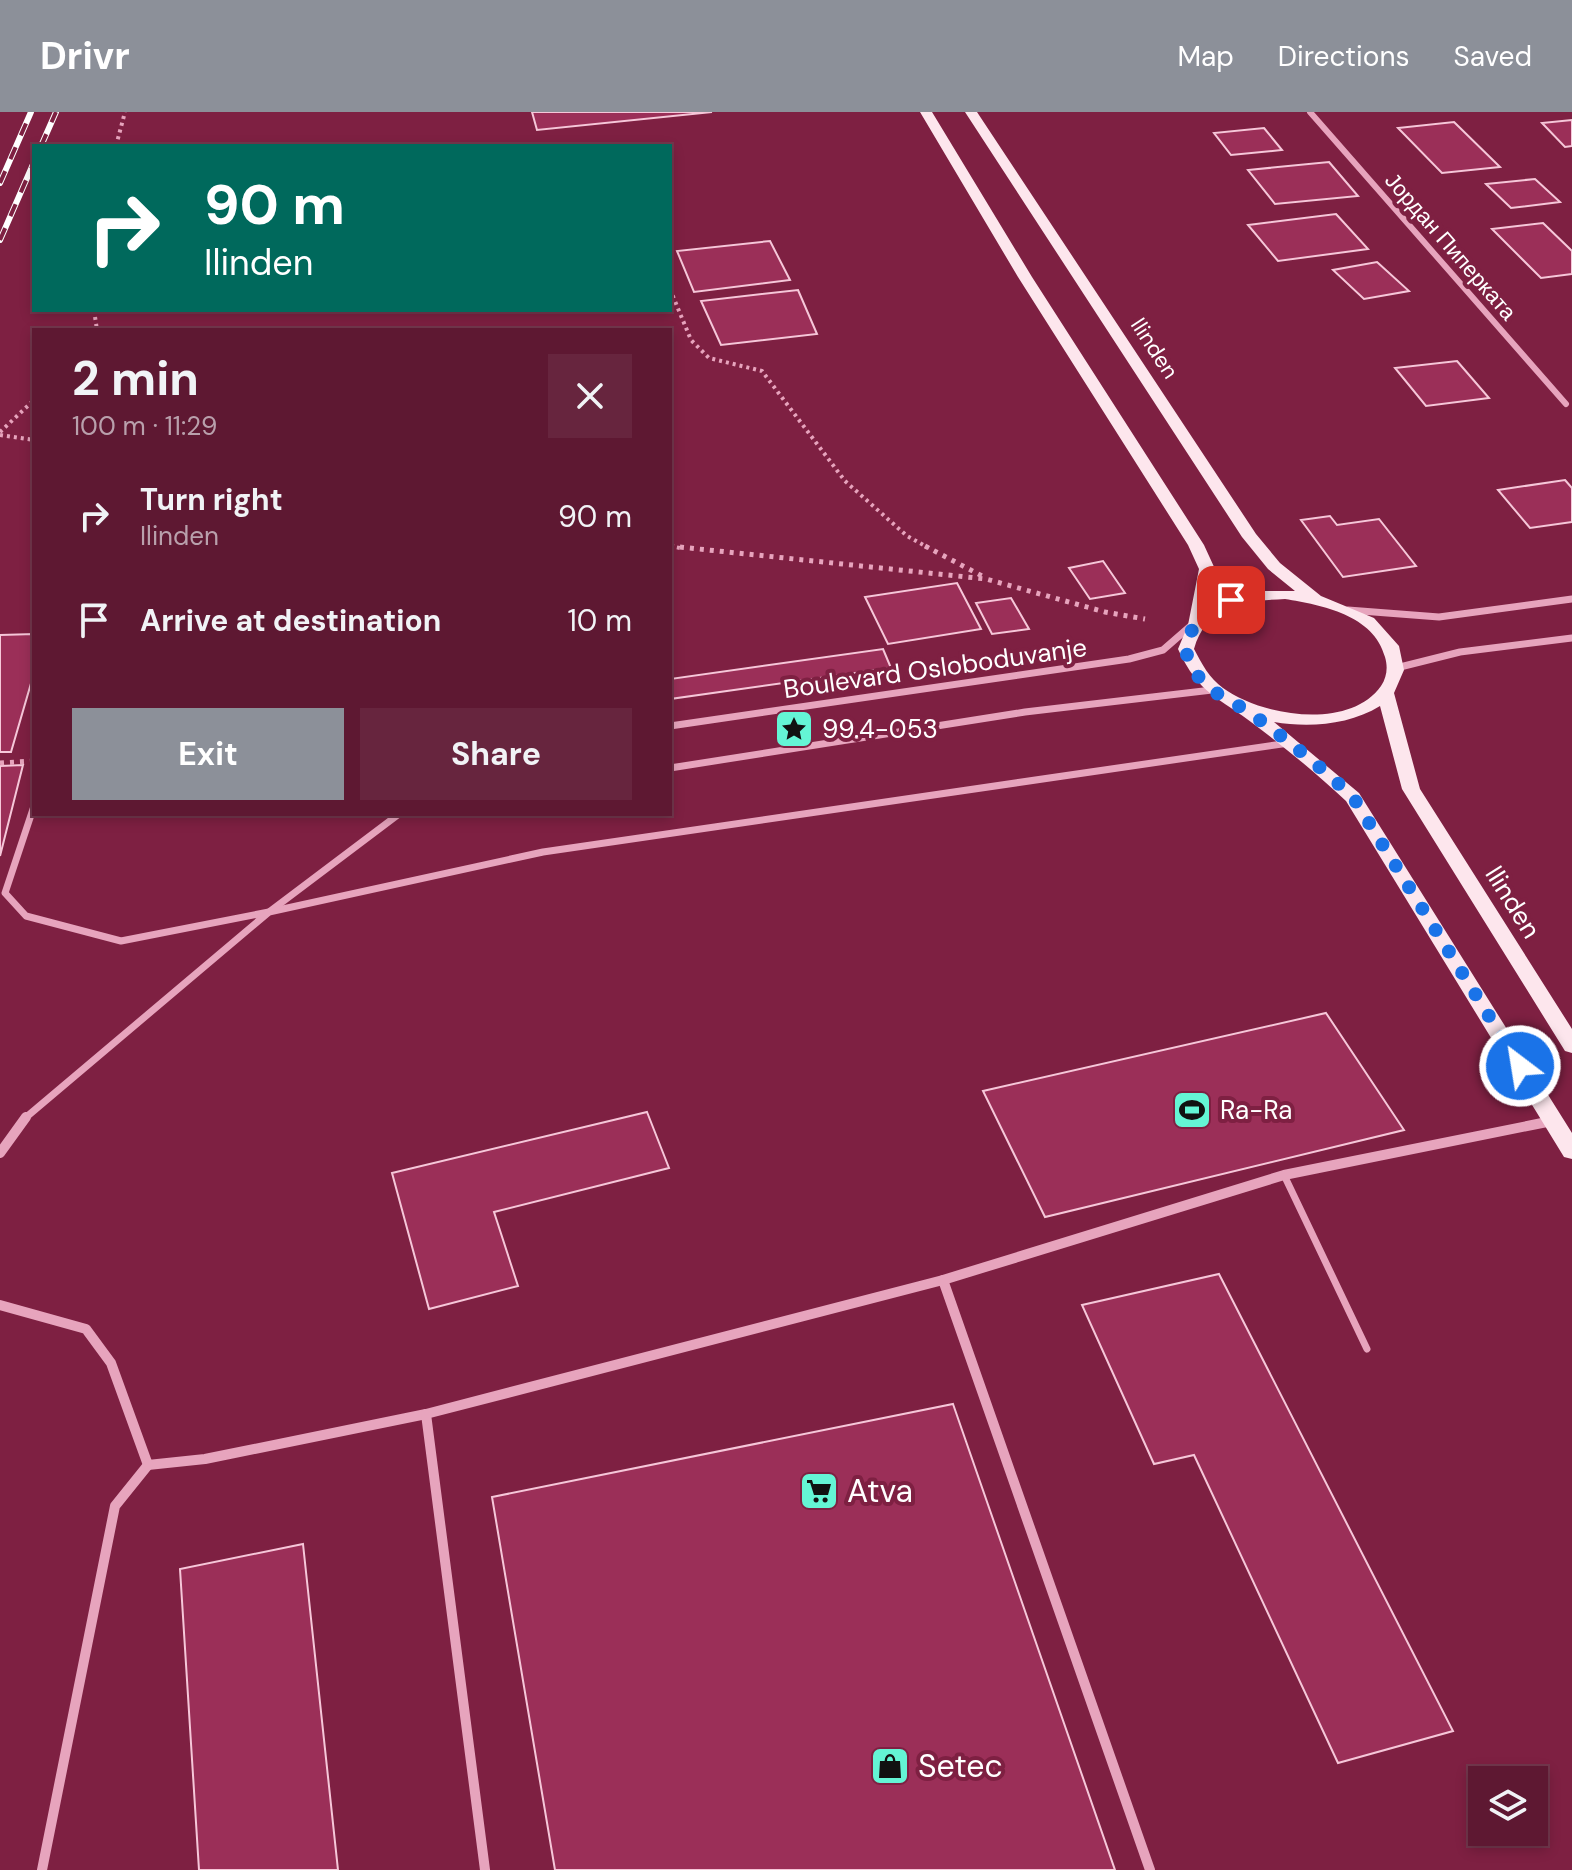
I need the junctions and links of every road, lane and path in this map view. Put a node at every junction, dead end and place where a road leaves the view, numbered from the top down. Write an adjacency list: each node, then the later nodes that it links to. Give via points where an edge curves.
1 (125, 112): 5 (path)
2 (926, 112): 16 (main road, via 1196,545 1207,569)
3 (971, 112): 13 (main road, Ilinden, via 1250,537 1274,566)
4 (1310, 112): 8 (street, Јордан Пиперката)
5 (117, 144)
6 (672, 294): 12 (path, via 691,340 709,358 762,371 845,481 907,536)
7 (32, 402): 9 (path)
8 (1566, 404)
9 (0, 434): 10 (path)
10 (32, 440)
11 (672, 546): 12 (path, via 738,558)
12 (989, 579): 16 (path, via 1117,617)
13 (1314, 598): 15 (main road, Ilinden); 16 (main road, Ilinden, via 1285,594 1231,600)
14 (1572, 599): 15 (street, via 1439,617)
15 (1348, 610): 18 (main road, Ilinden, via 1384,636)
16 (1195, 623): 19 (main road, via 1186,649 1198,677); 22 (street, Boulevard Osloboduvanje, via 1163,650 1129,659)
17 (1572, 638): 18 (street, via 1460,652)
18 (1396, 668): 20 (main road)
19 (1212, 690): 21 (main road); 26 (street, via 1025,712)
20 (1385, 692): 21 (main road, via 1340,716 1274,716); 30 (main road, Ilinden, via 1411,789)
21 (1243, 707): 23 (main road)
22 (672, 726)
23 (1290, 743): 29 (street, via 543,852); 31 (main road, via 1353,797)
24 (32, 761): 25 (path)
25 (0, 763)
26 (672, 768)
27 (32, 812): 29 (street, via 5,893 26,916 121,941)
28 (396, 816): 29 (street)
29 (269, 912): 33 (street, via 28,1114)
30 (1572, 1046)
31 (1553, 1120): 32 (main road); 34 (street)
32 (1572, 1151)
33 (0, 1153)
34 (1284, 1175): 35 (street); 37 (lane)
35 (943, 1280): 38 (street); 42 (street)
36 (0, 1305): 39 (street, via 86,1329 111,1363)
37 (1367, 1349)
38 (426, 1414): 39 (street, via 205,1459); 41 (street)
39 (148, 1465): 40 (street, via 115,1506)
40 (42, 1870)
41 (485, 1870)
42 (1150, 1870)

